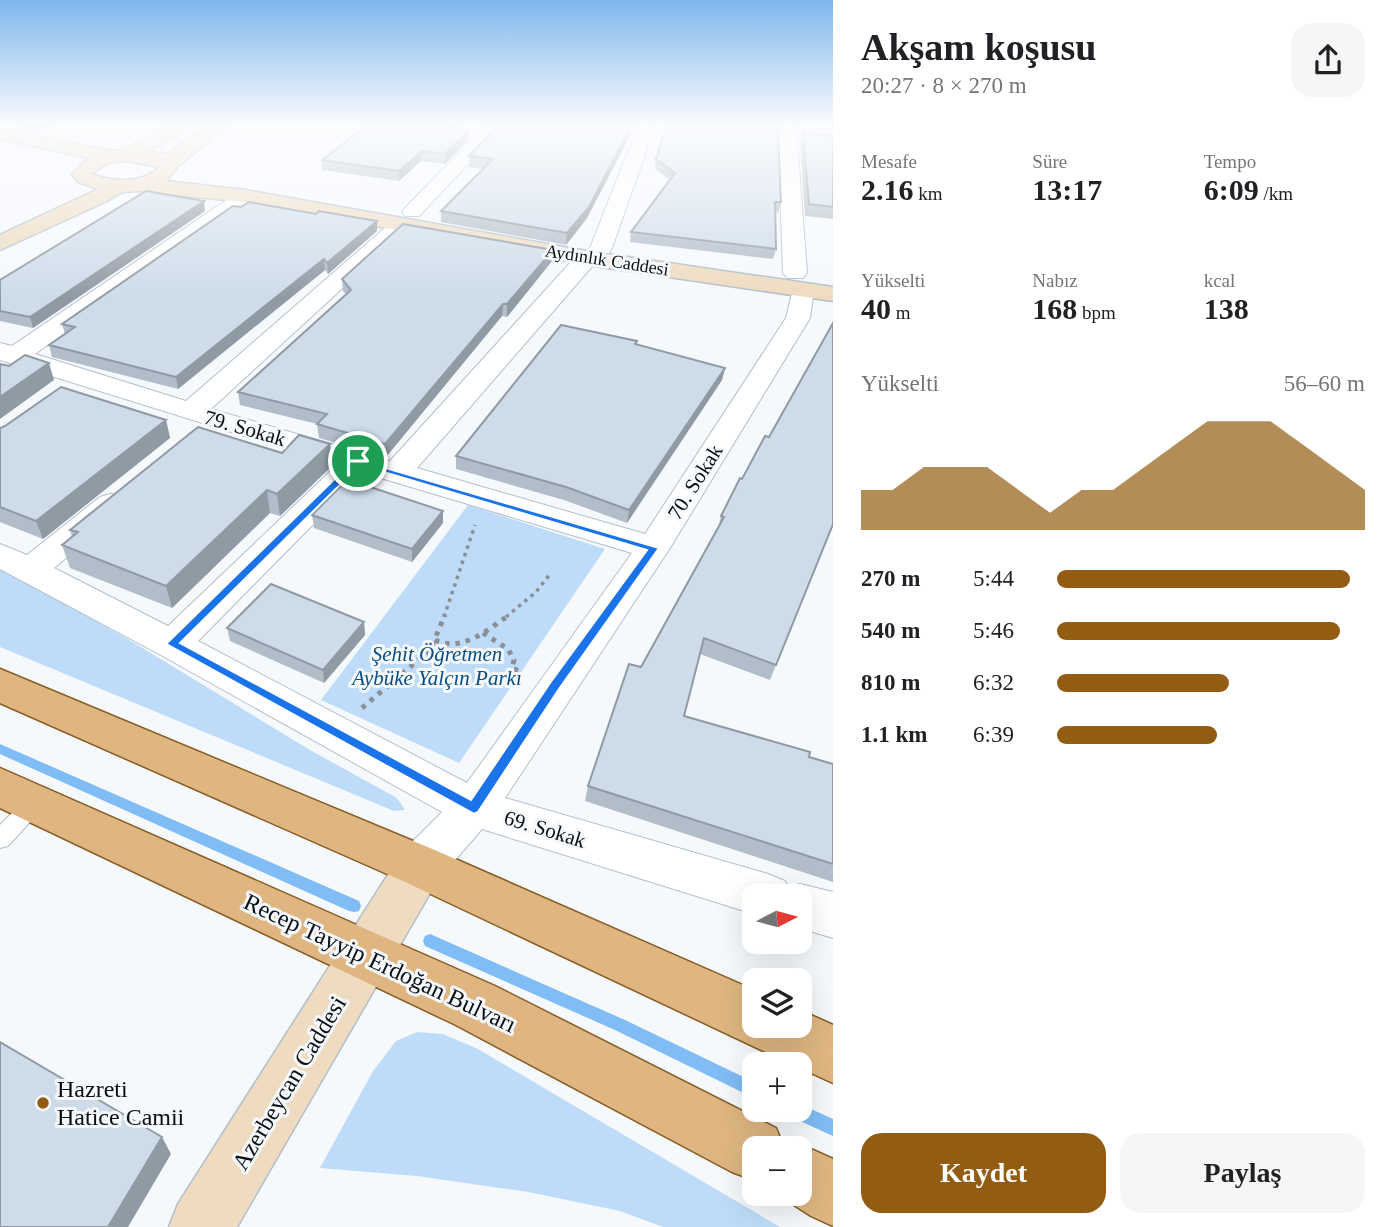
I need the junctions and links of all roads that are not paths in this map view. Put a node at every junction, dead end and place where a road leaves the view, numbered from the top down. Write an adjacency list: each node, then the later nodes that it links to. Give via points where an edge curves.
1 (74, 183): 11 (main road, via 46,206)
2 (119, 183): 8 (main road, Aydınlık Caddesi)
3 (133, 183): 8 (main road)
4 (251, 183): 10 (main road, Aydınlık Caddesi)
5 (441, 183): 10 (street)
6 (623, 183): 13 (street)
7 (798, 183): 14 (street, 70. Sokak)
8 (125, 185): 9 (main road, Aydınlık Caddesi); 12 (main road)
9 (245, 196): 10 (main road, Aydınlık Caddesi); 15 (street)
10 (407, 218): 13 (main road, Aydınlık Caddesi); 18 (street)
11 (0, 227)
12 (0, 243)
13 (594, 253): 14 (main road, Aydınlık Caddesi); 21 (street)
14 (816, 284): 23 (street, 70. Sokak)
15 (8, 354): 16 (street, 79. Sokak)
16 (81, 377): 17 (street); 18 (street, 79. Sokak)
17 (51, 399)
18 (203, 416): 19 (street); 20 (street, 79. Sokak)
19 (184, 444)
20 (358, 461): 21 (street, 79. Sokak); 25 (street)
21 (396, 473): 23 (street, 79. Sokak)
22 (133, 486): 24 (street)
23 (653, 548): 27 (street, 70. Sokak)
24 (15, 563): 25 (street, 69. Sokak)
25 (172, 644): 27 (street, 69. Sokak)
26 (0, 685): 29 (main road)
27 (474, 808): 29 (street, 70. Sokak); 30 (street, 69. Sokak)
28 (12, 809): 33 (main road, Recep Tayyip Erdoğan Bulvarı)
29 (420, 866): 33 (main road, Azerbeycan Caddesi); 34 (main road)
30 (742, 888)
31 (812, 909): 32 (street)
32 (833, 915)
33 (367, 954): 37 (main road, Recep Tayyip Erdoğan Bulvarı, via 643,1087); 40 (main road, Azerbeycan Caddesi)
34 (742, 1013)
35 (798, 1038): 36 (main road)
36 (833, 1054)
37 (742, 1143)
38 (812, 1182): 39 (main road)
39 (833, 1194)
40 (201, 1227)

